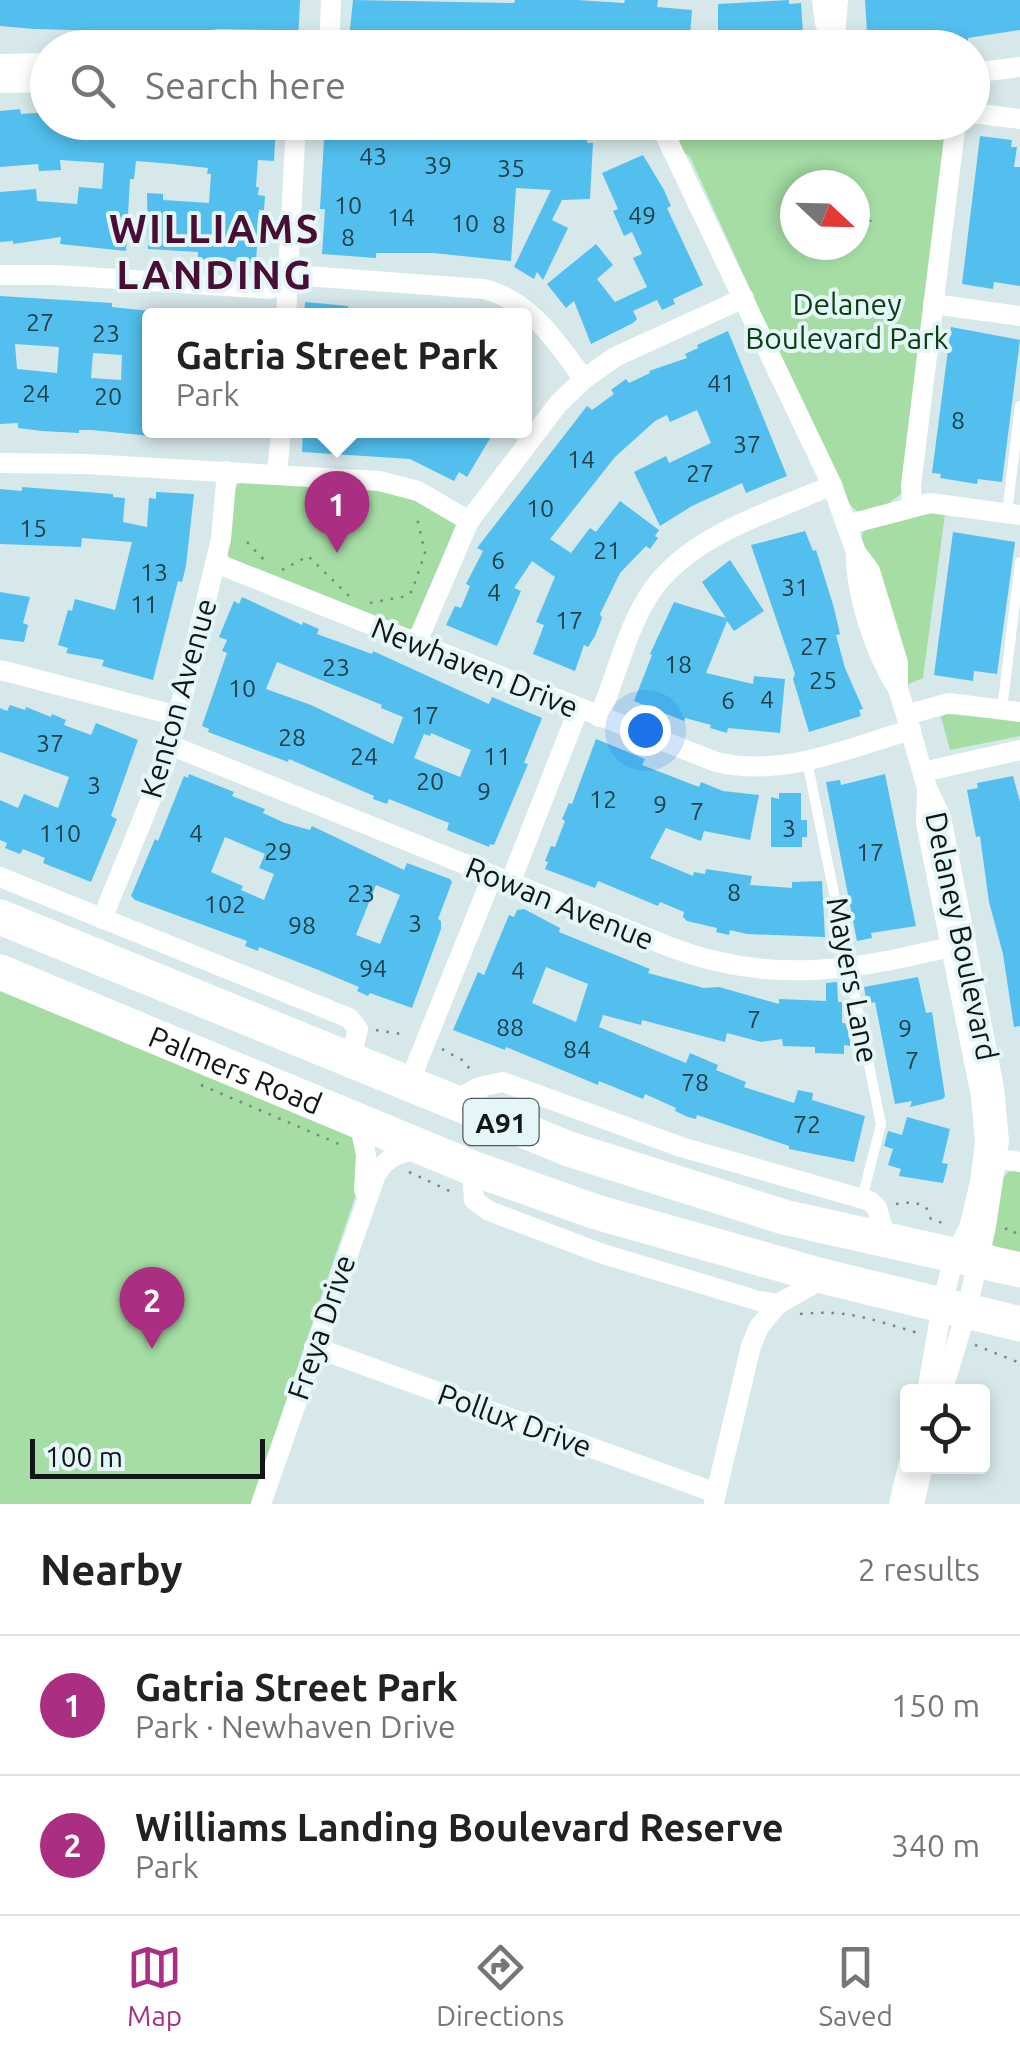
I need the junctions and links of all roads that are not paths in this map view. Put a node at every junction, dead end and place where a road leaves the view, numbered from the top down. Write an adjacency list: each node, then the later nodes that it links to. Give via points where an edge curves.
1 (331, 0): 4 (street)
2 (822, 0): 5 (street)
3 (838, 0): 6 (street)
4 (329, 30)
5 (828, 30)
6 (835, 30)
7 (30, 63): 8 (street)
8 (0, 64)
9 (1020, 67): 10 (street)
10 (990, 71)
11 (30, 82): 12 (street)
12 (0, 83)
13 (990, 115): 14 (street)
14 (1020, 119)
15 (295, 140): 19 (street)
16 (671, 140): 20 (street, Delaney Boulevard)
17 (954, 140): 21 (street)
18 (0, 275): 19 (street, via 270,289)
19 (288, 283): 22 (street); 23 (street, via 305,276 469,287)
20 (744, 298): 26 (street, via 615,357); 34 (street, Delaney Boulevard)
21 (933, 304): 25 (street); 35 (street)
22 (286, 308)
23 (523, 308)
24 (532, 316): 26 (street)
25 (1020, 316)
26 (584, 379): 28 (street)
27 (1020, 406): 36 (lane)
28 (532, 424)
29 (280, 438): 33 (street)
30 (518, 438): 37 (street)
31 (0, 463): 32 (street)
32 (227, 471): 33 (street); 40 (street, Kenton Avenue)
33 (277, 475): 37 (street, via 395,484)
34 (832, 486): 38 (street, Delaney Boulevard); 44 (street, via 715,536 682,559 653,589)
35 (912, 506): 36 (street); 38 (street)
36 (1014, 514)
37 (469, 521): 41 (street)
38 (846, 525): 46 (street, Delaney Boulevard, via 884,668)
39 (1020, 562): 43 (lane)
40 (216, 563): 41 (street, Newhaven Drive); 45 (street, Kenton Avenue)
41 (416, 644): 44 (street, Newhaven Drive)
42 (0, 670): 45 (street)
43 (1011, 711): 46 (street, Newhaven Drive, via 949,704)
44 (589, 712): 49 (street, Newhaven Drive, via 731,766); 52 (street)
45 (178, 716): 47 (street, Kenton Avenue)
46 (908, 722): 49 (street, Newhaven Drive); 50 (street, Delaney Boulevard)
47 (170, 745): 52 (street, Rowan Avenue); 54 (street, Kenton Avenue)
48 (1020, 750): 50 (street)
49 (808, 761): 56 (lane, Mayers Lane)
50 (925, 780): 55 (street, Delaney Boulevard, via 940,817)
51 (0, 876): 54 (street, Palmers Road)
52 (501, 879): 56 (street, Rowan Avenue, via 724,965 795,972); 59 (street)
53 (0, 917): 58 (highway, Palmers Road / A91)
54 (102, 919): 58 (street, Palmers Road, via 349,1018 358,1029)
55 (958, 945): 56 (street, Rowan Avenue); 63 (street, Delaney Boulevard, via 998,1109)
56 (850, 968): 67 (lane, Mayers Lane, via 881,1124)
57 (0, 972): 61 (highway, Palmers Road / A91)
58 (350, 1061): 59 (highway, Palmers Road / A91)
59 (408, 1085): 60 (highway, Palmers Road / A91)
60 (451, 1102): 67 (highway, Palmers Road / A91, via 692,1190); 67 (street, Palmers Road, via 503,1082)
61 (359, 1122): 62 (highway, Palmers Road / A91); 66 (street, Freya Drive, via 367,1170)
62 (425, 1149): 65 (highway, Palmers Road / A91); 66 (street, Freya Drive, via 384,1163)
63 (991, 1158): 64 (street); 68 (street, Delaney Boulevard)
64 (1020, 1162)
65 (472, 1168): 70 (highway, Palmers Road / A91, via 596,1212); 71 (street, via 474,1200 489,1211)
66 (362, 1207): 75 (street, Freya Drive)
67 (875, 1216): 68 (highway, Palmers Road / A91)
68 (971, 1244): 69 (highway, Palmers Road / A91); 73 (street, Delaney Boulevard)
69 (1020, 1270)
70 (826, 1277): 72 (street); 73 (highway, Palmers Road / A91)
71 (741, 1296): 72 (street); 76 (street, via 751,1315)
72 (780, 1303): 76 (street)
73 (951, 1324): 74 (highway, Palmers Road / A91); 77 (street); 78 (street)
74 (1020, 1324)
75 (314, 1346): 81 (street, Pollux Drive); 82 (street, Freya Drive)
76 (751, 1346): 81 (street)
77 (929, 1384)
78 (943, 1384)
79 (906, 1474): 83 (street)
80 (921, 1474): 84 (street)
81 (715, 1498)
82 (261, 1504)
83 (899, 1504)
84 (914, 1504)

